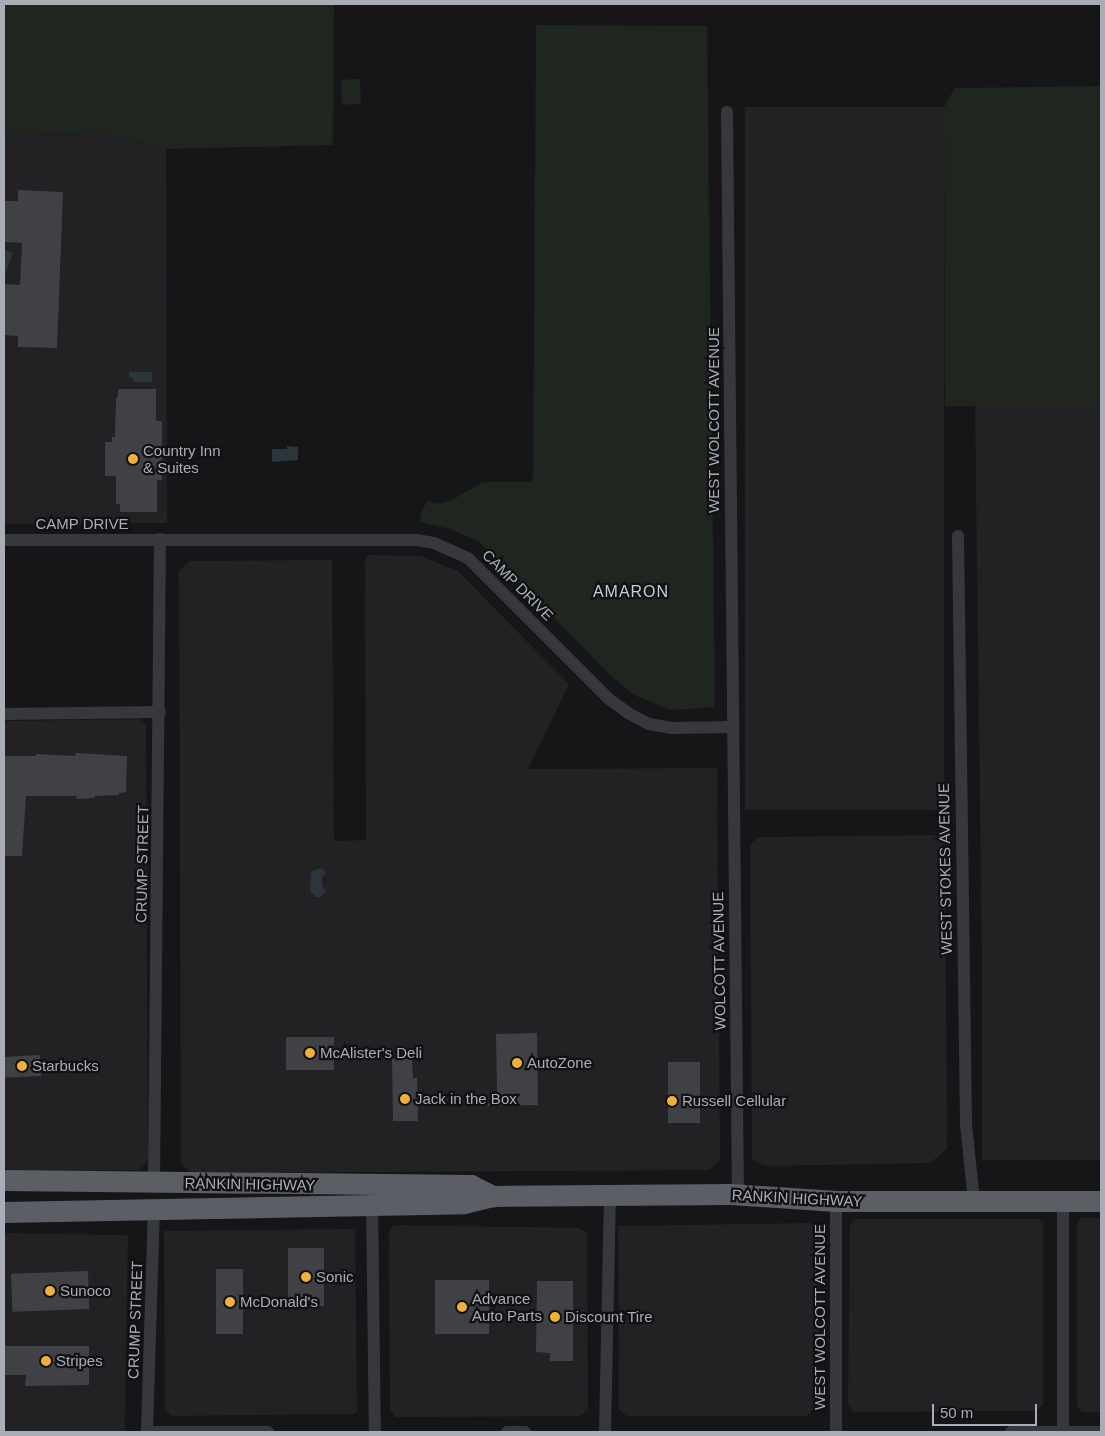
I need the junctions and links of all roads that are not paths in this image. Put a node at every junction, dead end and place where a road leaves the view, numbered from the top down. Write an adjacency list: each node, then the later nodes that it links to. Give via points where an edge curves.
1 (727, 112): 7 (street, WEST WOLCOTT AVENUE)
2 (958, 536): 16 (street, WEST STOKES AVENUE, via 966,1124)
3 (4, 540): 4 (street, CAMP DRIVE)
4 (160, 542): 5 (street, CRUMP STREET); 7 (street, CAMP DRIVE, via 416,540 434,543 468,558 609,699 628,713 649,724 672,728)
5 (160, 712): 6 (street); 9 (street, CRUMP STREET)
6 (4, 714)
7 (733, 727): 11 (street, WOLCOTT AVENUE)
8 (4, 1180): 9 (highway, RANKIN HIGHWAY)
9 (154, 1183): 10 (highway, RANKIN HIGHWAY); 19 (highway, via 129,1201 55,1203)
10 (277, 1184): 12 (highway, RANKIN HIGHWAY); 18 (highway, via 256,1198 168,1199)
11 (738, 1194): 13 (highway, RANKIN HIGHWAY); 15 (highway, RANKIN HIGHWAY)
12 (372, 1195): 13 (highway, RANKIN HIGHWAY, via 464,1203 493,1196); 18 (highway, RANKIN HIGHWAY); 23 (street)
13 (610, 1196): 26 (street)
14 (1101, 1200): 17 (highway, RANKIN HIGHWAY)
15 (836, 1201): 16 (highway, RANKIN HIGHWAY); 27 (street, WEST WOLCOTT AVENUE)
16 (974, 1201): 17 (highway, RANKIN HIGHWAY)
17 (1062, 1201): 29 (street)
18 (154, 1208): 19 (highway, RANKIN HIGHWAY); 21 (street, CRUMP STREET)
19 (36, 1211): 20 (highway, RANKIN HIGHWAY)
20 (4, 1212)
21 (147, 1432): 22 (street)
22 (268, 1432)
23 (375, 1432)
24 (507, 1432): 25 (street)
25 (525, 1432)
26 (606, 1432)
27 (836, 1432)
28 (1011, 1432): 29 (street)
29 (1063, 1432): 30 (street)
30 (1101, 1432)

